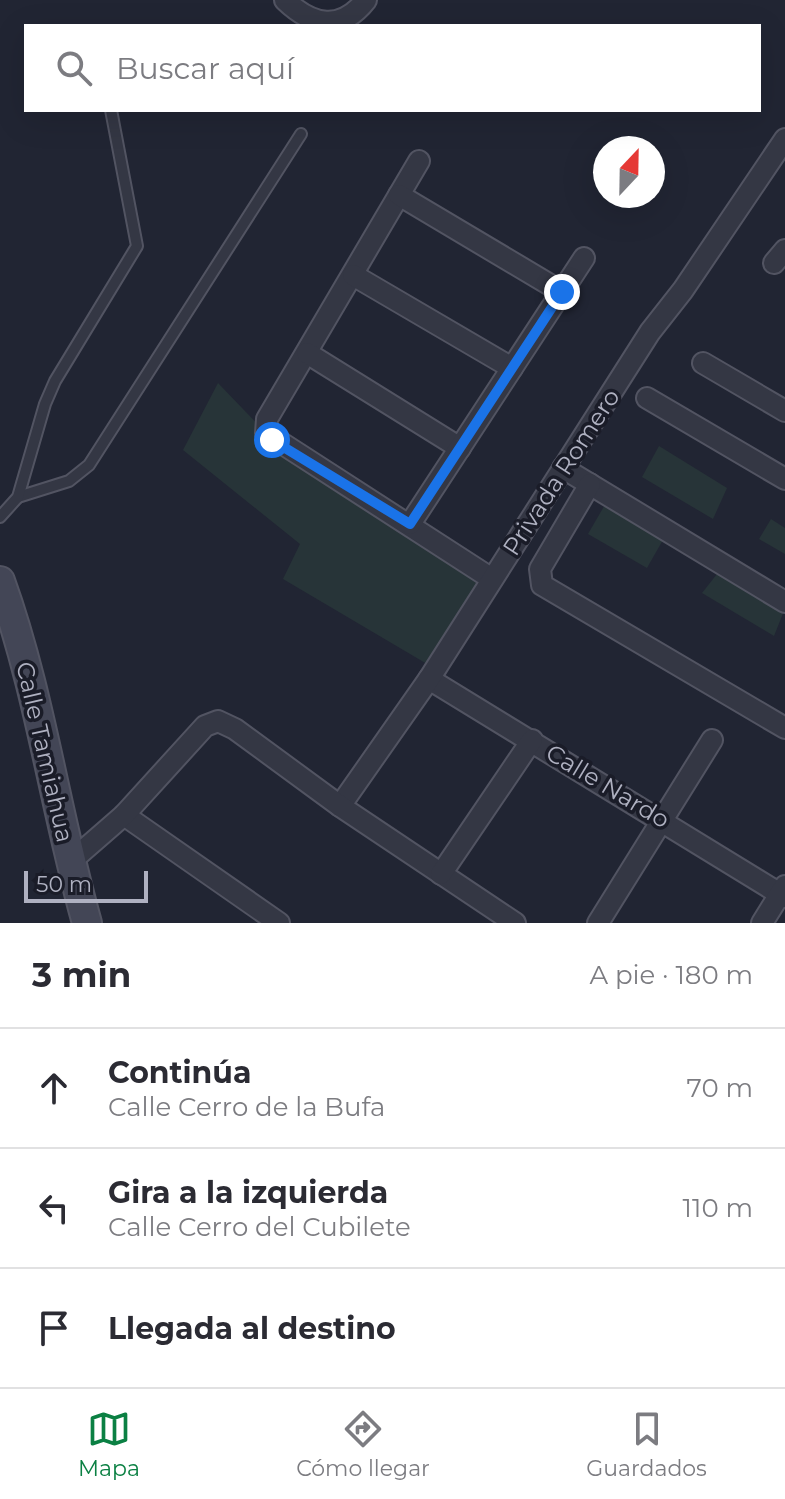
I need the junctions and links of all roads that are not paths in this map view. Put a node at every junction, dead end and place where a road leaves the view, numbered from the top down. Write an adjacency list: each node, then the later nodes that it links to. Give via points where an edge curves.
1 (285, 0): 3 (street, via 308,19)
2 (366, 0): 4 (street, via 349,17)
3 (325, 24)
4 (331, 24)
5 (111, 112): 22 (lane, via 137,246 55,381)
6 (301, 134): 22 (lane, via 89,465 69,481)
7 (785, 139): 19 (street, Privada Romero)
8 (419, 161): 9 (street)
9 (399, 195): 11 (street); 12 (street)
10 (584, 258): 12 (street)
11 (353, 275): 13 (street); 15 (street)
12 (562, 292): 15 (street)
13 (307, 353): 18 (street); 24 (street, via 267,419 266,433)
14 (703, 363): 17 (street)
15 (512, 368): 18 (street)
16 (647, 398): 20 (street)
17 (785, 411)
18 (460, 448): 24 (street)
19 (563, 468): 21 (street); 25 (street, Privada Romero)
20 (785, 479)
21 (590, 484): 27 (street); 29 (street, via 540,569 542,585)
22 (18, 497): 23 (lane)
23 (0, 517)
24 (410, 524): 25 (street)
25 (492, 579): 28 (street, Privada Romero)
26 (0, 581): 35 (street, Calle Tamiahua, via 41,719)
27 (785, 602)
28 (429, 679): 30 (street, Calle Nardo); 32 (street, Privada Romero)
29 (785, 728)
30 (532, 740): 34 (street, Calle Nardo); 36 (street)
31 (712, 740): 34 (street)
32 (340, 806): 33 (street, via 218,721 205,726); 36 (street)
33 (124, 815): 35 (street); 39 (street)
34 (661, 818): 37 (street, Calle Nardo); 41 (street)
35 (70, 862): 38 (street, Calle Tamiahua)
36 (441, 874): 40 (street)
37 (783, 892): 42 (street)
38 (87, 923)
39 (279, 923)
40 (515, 923)
41 (598, 923)
42 (762, 923)

